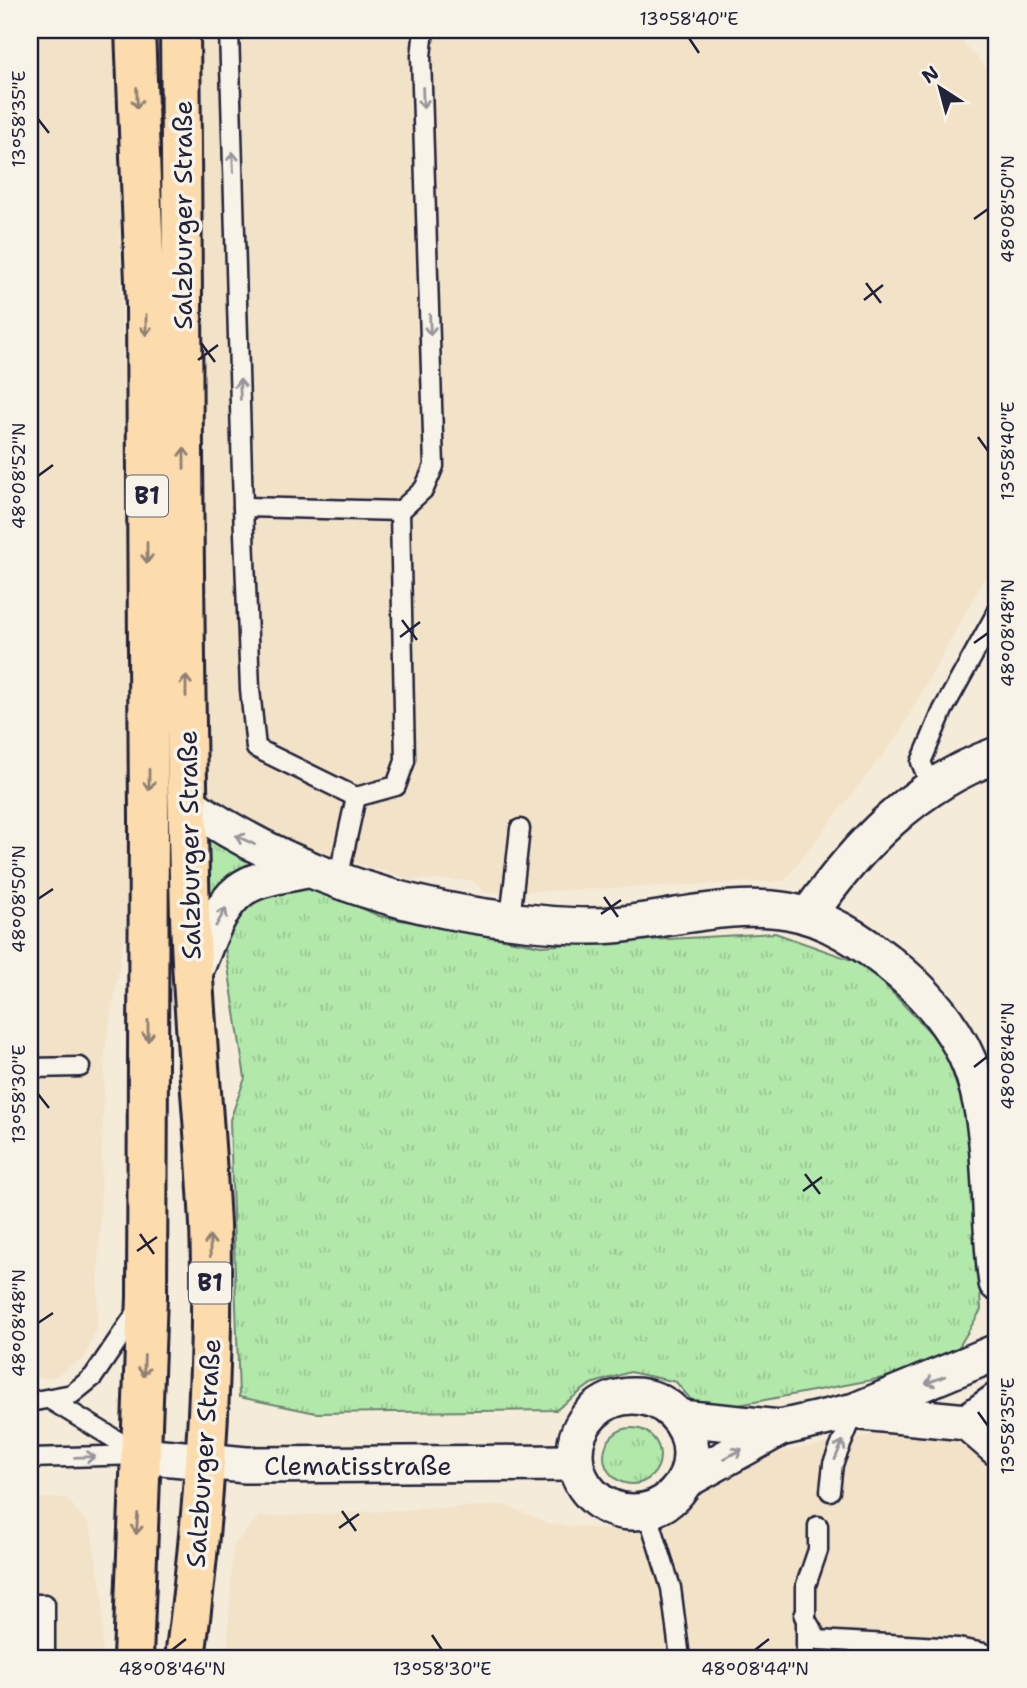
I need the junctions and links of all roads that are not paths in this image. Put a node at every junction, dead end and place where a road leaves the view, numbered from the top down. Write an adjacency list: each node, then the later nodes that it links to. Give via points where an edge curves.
1 (135, 30): 20 (main road, Salzburger Straße / B1, one-way to 20, via 146,307)
2 (180, 30): 11 (main road, Salzburger Straße / B1, one-way to 2)
3 (229, 30): 5 (lane, one-way to 3)
4 (424, 30): 6 (lane, one-way to 6, via 421,56 434,466 424,489)
5 (243, 507): 6 (lane); 10 (lane, via 256,748)
6 (400, 511): 10 (lane, via 405,761 396,786)
7 (997, 612): 9 (lane, via 943,710 921,762)
8 (997, 755): 9 (street)
9 (931, 786): 14 (street, via 862,847)
10 (355, 797): 13 (lane)
11 (187, 803): 13 (street, one-way to 11, via 226,831); 16 (main road, Salzburger Straße / B1)
12 (520, 829): 15 (lane)
13 (322, 874): 15 (street, via 432,907); 16 (street, one-way to 13, via 223,912 238,892 261,881)
14 (808, 916): 15 (street, via 751,908 609,925); 19 (street, via 885,959 922,991 953,1032 974,1075 985,1125)
15 (510, 920)
16 (191, 978): 32 (main road, Salzburger Straße / B1, one-way to 16, via 210,1225)
17 (80, 1067): 18 (lane)
18 (30, 1068)
19 (997, 1283)
20 (147, 1297): 22 (lane, via 93,1377 72,1394); 30 (main road, Salzburger Straße / B1, one-way to 30)
21 (997, 1352): 25 (street, one-way to 25)
22 (50, 1399): 24 (lane); 30 (lane)
23 (997, 1401): 27 (street)
24 (30, 1402)
25 (855, 1411): 27 (street); 28 (street); 35 (lane, one-way to 25, via 833,1464)
26 (680, 1418): 28 (street); 33 (street, via 656,1400 635,1395 614,1398 591,1413 578,1436); 34 (street, via 690,1437)
27 (967, 1422): 29 (street)
28 (780, 1428): 34 (street, one-way to 28)
29 (997, 1448)
30 (141, 1455): 31 (lane, one-way to 30); 32 (street, Clematisstraße); 41 (main road, Salzburger Straße / B1, one-way to 41)
31 (30, 1458)
32 (205, 1461): 33 (street, Clematisstraße, via 246,1465); 42 (main road, Salzburger Straße / B1)
33 (575, 1463): 36 (street, via 584,1485 601,1502 623,1511)
34 (686, 1480): 36 (street, via 670,1499)
35 (830, 1491)
36 (647, 1511): 43 (lane, via 671,1588)
37 (818, 1526): 39 (lane, via 818,1550 806,1585)
38 (30, 1604): 40 (lane, via 45,1604)
39 (804, 1616): 44 (lane); 45 (lane, via 818,1640 958,1648 984,1653)
40 (45, 1658)
41 (133, 1658)
42 (185, 1658)
43 (680, 1658)
44 (806, 1658)
45 (986, 1658)

